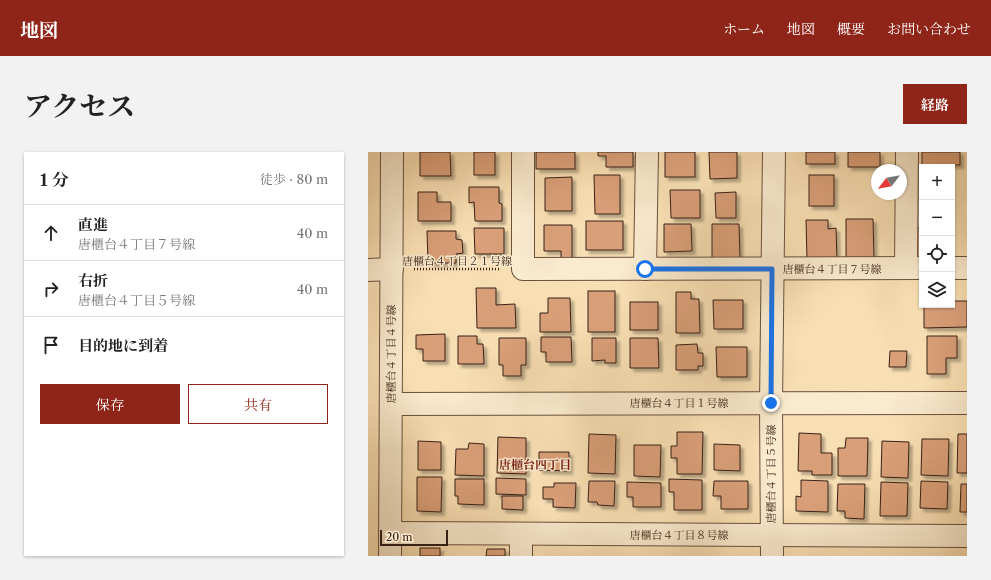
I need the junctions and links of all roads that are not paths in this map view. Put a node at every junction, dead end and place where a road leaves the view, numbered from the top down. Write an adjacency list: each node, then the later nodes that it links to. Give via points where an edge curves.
1 (392, 152): 9 (street, 唐櫃台４丁目４号線)
2 (524, 152): 10 (street, 唐櫃台４丁目７号線, via 523,269)
3 (647, 152): 10 (street)
4 (774, 152): 11 (street, 唐櫃台４丁目５号線)
5 (907, 152): 6 (street)
6 (914, 268): 11 (street, 唐櫃台４丁目７号線)
7 (955, 268): 8 (street)
8 (967, 268)
9 (392, 269): 12 (street); 15 (street, 唐櫃台４丁目４号線)
10 (645, 269): 11 (street, 唐櫃台４丁目７号線)
11 (772, 269): 13 (street, 唐櫃台４丁目５号線)
12 (368, 270)
13 (771, 403): 14 (street, 唐櫃台４丁目１号線); 15 (street, 唐櫃台４丁目１号線); 19 (street, 唐櫃台４丁目５号線)
14 (967, 403)
15 (391, 404): 16 (street, 唐櫃台４丁目４号線)
16 (390, 533): 17 (street, 唐櫃台４丁目８号線); 20 (street, 唐櫃台４丁目４号線)
17 (521, 534): 19 (street, 唐櫃台４丁目８号線); 21 (street)
18 (967, 536): 19 (street, 唐櫃台４丁目８号線)
19 (772, 546)
20 (390, 556)
21 (521, 556)

